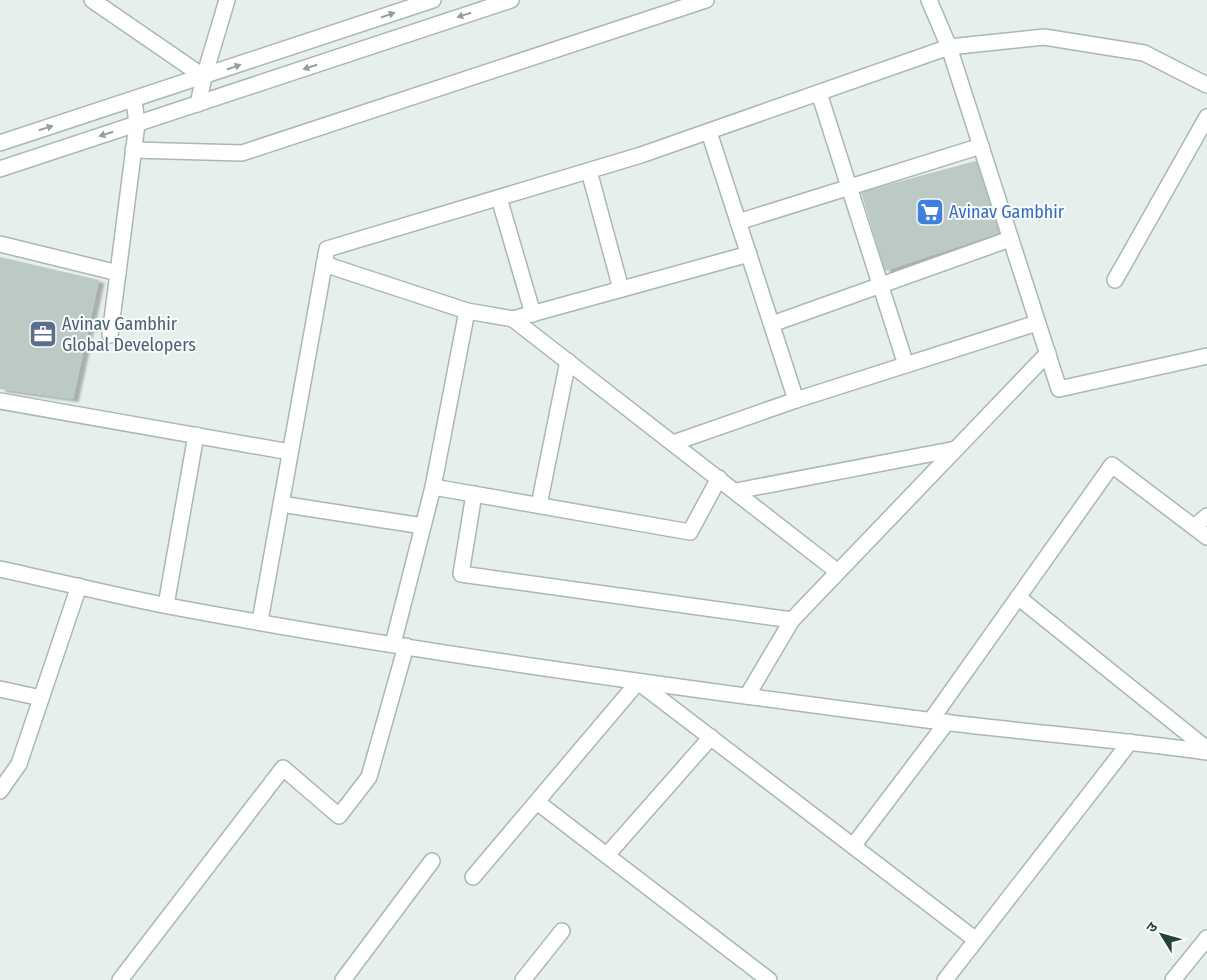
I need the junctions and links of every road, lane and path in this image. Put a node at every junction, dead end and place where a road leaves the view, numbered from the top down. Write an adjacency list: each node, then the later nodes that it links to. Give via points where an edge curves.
1 (92, 0): 9 (street)
2 (242, 0): 7 (street)
3 (433, 0): 9 (street, one-way to 3)
4 (511, 0): 13 (street, one-way to 13)
5 (706, 0): 19 (street, via 242,153)
6 (929, 0): 8 (street)
7 (225, 3): 9 (street)
8 (948, 47): 10 (street, via 1044,36 1144,53); 11 (street); 18 (street)
9 (204, 77): 12 (street); 13 (street)
10 (1207, 85)
11 (819, 93): 16 (street); 22 (street)
12 (134, 100): 15 (street); 17 (street, one-way to 12)
13 (198, 104): 15 (street)
14 (1207, 117): 30 (street)
15 (137, 124): 19 (street); 20 (street, one-way to 20)
16 (709, 132): 21 (street); 24 (street)
17 (0, 143)
18 (980, 146): 22 (street); 25 (street)
19 (133, 150): 29 (street)
20 (0, 169)
21 (589, 171): 23 (street); 32 (street)
22 (849, 188): 24 (street); 31 (street)
23 (499, 198): 28 (street, via 326,249); 34 (street)
24 (738, 222): 27 (street)
25 (1010, 238): 31 (street); 36 (street)
26 (0, 244): 29 (street)
27 (749, 254): 32 (street); 37 (street)
28 (324, 264): 33 (street); 48 (street)
29 (118, 273): 38 (street)
30 (1115, 280)
31 (880, 285): 37 (street); 42 (street)
32 (621, 289): 34 (street)
33 (468, 312): 35 (street); 50 (street)
34 (533, 314): 35 (street)
35 (513, 319): 41 (street)
36 (1038, 323): 39 (street); 42 (street)
37 (772, 324): 43 (street)
38 (110, 335)
39 (1048, 353): 40 (street, via 1059,389); 47 (street)
40 (1207, 356)
41 (568, 361): 46 (street); 54 (street)
42 (906, 365): 43 (street)
43 (796, 400): 46 (street)
44 (0, 401): 45 (street)
45 (196, 435): 48 (street); 63 (street)
46 (673, 443): 49 (street)
47 (956, 449): 51 (street); 60 (street)
48 (290, 452): 53 (street)
49 (719, 478): 51 (street); 54 (street, via 690,532)
50 (433, 487): 52 (street); 56 (street)
51 (736, 491): 60 (street)
52 (474, 494): 54 (street); 64 (street, via 462,574)
53 (281, 504): 56 (street); 65 (street)
54 (539, 505)
55 (1207, 516): 57 (street)
56 (423, 526): 66 (street)
57 (1194, 527): 58 (street); 62 (street, via 1112,465)
58 (1207, 537)
59 (0, 569): 61 (street)
60 (838, 572): 64 (street)
61 (79, 586): 63 (street); 70 (street)
62 (1018, 596): 71 (street); 75 (street)
63 (166, 605): 65 (street)
64 (792, 620): 69 (street)
65 (260, 621): 66 (street)
66 (399, 645): 67 (street); 85 (street, via 369,777 339,816 283,768)
67 (638, 682): 69 (street); 73 (street); 77 (street)
68 (0, 690): 70 (street)
69 (747, 696): 71 (street)
70 (42, 698): 76 (street, via 19,764)
71 (931, 720): 72 (street)
72 (946, 722): 74 (street); 78 (street)
73 (711, 737): 78 (street); 79 (street)
74 (1130, 742): 75 (street); 84 (street)
75 (1207, 751)
76 (0, 791)
77 (537, 802): 79 (street); 81 (street)
78 (852, 846): 84 (street)
79 (607, 855): 88 (street)
80 (432, 861): 86 (street)
81 (473, 877)
82 (562, 931): 87 (street)
83 (1207, 938): 90 (street)
84 (976, 940): 89 (street)
85 (120, 980)
86 (342, 980)
87 (523, 980)
88 (769, 980)
89 (945, 980)
90 (1174, 980)

